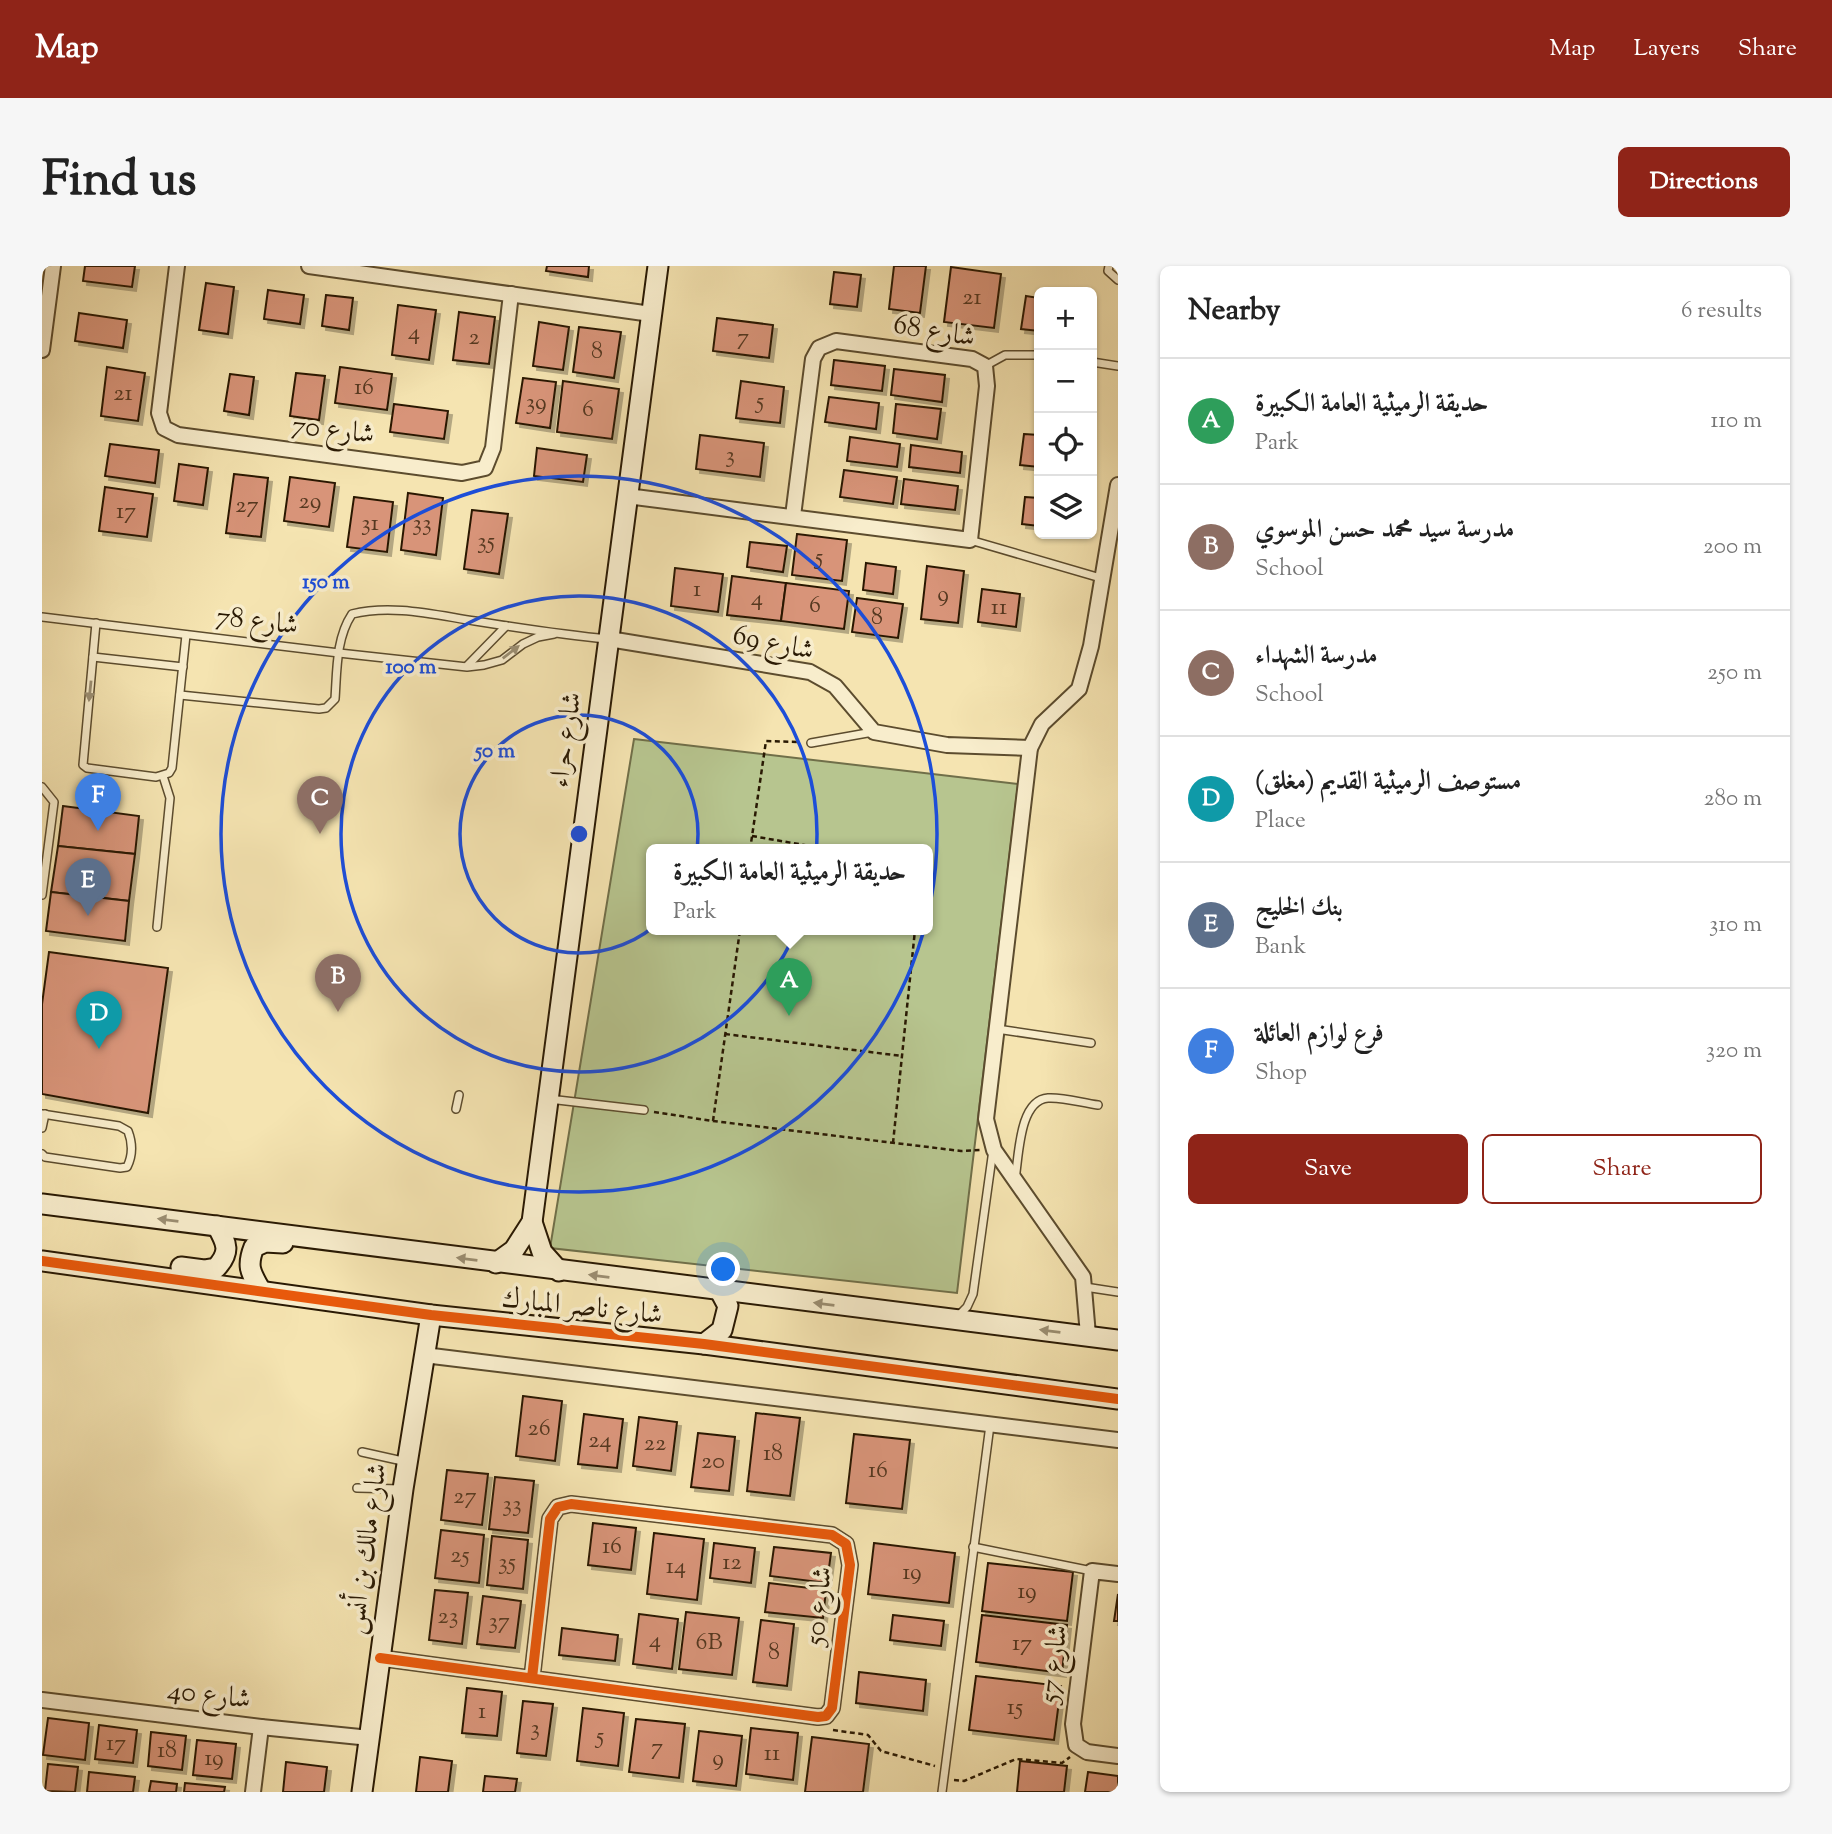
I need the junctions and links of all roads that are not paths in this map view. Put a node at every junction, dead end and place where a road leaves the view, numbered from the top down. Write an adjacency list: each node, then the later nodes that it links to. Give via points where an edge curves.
1 (53, 266): 9 (street)
2 (177, 266): 7 (street, شارع 70, via 159,414 164,428 178,435 461,473 485,468 494,448)
3 (309, 266): 7 (street)
4 (658, 266): 8 (street, شارع حراء)
5 (1109, 266): 6 (lane, via 1108,271)
6 (1118, 279)
7 (511, 294): 8 (street)
8 (651, 314): 15 (street, شارع حراء)
9 (42, 350)
10 (1034, 355): 12 (lane, via 1005,355)
11 (1097, 363): 13 (lane)
12 (985, 366): 16 (street, شارع 68, via 972,359 836,341 819,348 813,359); 17 (street, شارع 68, via 987,386)
13 (1118, 366)
14 (1118, 485): 18 (street)
15 (627, 496): 16 (street); 24 (street, شارع حراء)
16 (793, 516): 17 (street)
17 (970, 540): 18 (lane)
18 (1104, 579): 32 (street, via 1079,689 1042,724)
19 (42, 617): 20 (lane, شارع 78)
20 (96, 624): 23 (lane, شارع 78); 26 (lane)
21 (506, 626): 22 (lane, شارع 78); 25 (lane, شارع 78, via 402,610 367,610 352,614 344,626); 28 (lane)
22 (554, 634): 24 (lane, شارع 78); 28 (lane, شارع 78, one-way to 22, via 502,660 523,643)
23 (187, 635): 25 (lane, شارع 78); 27 (lane)
24 (608, 639): 30 (street, شارع 69, via 810,672 835,686); 42 (street, شارع حراء)
25 (339, 653): 28 (lane, شارع 78); 29 (lane, شارع 78, via 335,699 326,708)
26 (93, 657): 27 (lane); 33 (lane, one-way to 33, via 83,765)
27 (183, 667): 29 (lane)
28 (467, 667)
29 (180, 695): 33 (lane, via 172,768)
30 (874, 732): 31 (lane); 32 (street, via 947,745)
31 (811, 743)
32 (1030, 748): 39 (street)
33 (163, 776): 38 (lane, via 170,798)
34 (42, 787): 35 (lane, via 54,802)
35 (54, 814): 36 (lane); 37 (lane)
36 (42, 820)
37 (42, 895)
38 (157, 927)
39 (997, 1029): 40 (lane); 48 (street, via 986,1119)
40 (1091, 1043)
41 (458, 1094): 44 (lane)
42 (548, 1099): 45 (lane); 52 (street, شارع حراء)
43 (1098, 1105): 50 (lane, via 1049,1098 1035,1103 1024,1121)
44 (456, 1109)
45 (643, 1110)
46 (43, 1114): 47 (lane); 49 (lane, via 119,1126 128,1131 132,1143 127,1167 120,1168)
47 (42, 1128)
48 (994, 1150): 50 (street); 64 (lane, via 973,1294)
49 (42, 1154)
50 (1015, 1179): 59 (street, via 1078,1267)
51 (42, 1204): 53 (street, شارع ناصر المبارك, one-way to 51)
52 (532, 1222): 56 (street, via 521,1241); 58 (street, شارع حراء, via 542,1252)
53 (218, 1226): 54 (street, شارع ناصر المبارك); 57 (street, via 226,1244 225,1258 216,1268 130,1260)
54 (318, 1240): 56 (street, شارع ناصر المبارك, one-way to 54); 60 (street, via 265,1242 254,1247 249,1270)
55 (42, 1261): 57 (street, شارع ناصر المبارك)
56 (496, 1262): 58 (street, شارع ناصر المبارك)
57 (98, 1268): 60 (street, شارع ناصر المبارك)
58 (559, 1271): 61 (street, شارع ناصر المبارك, one-way to 58)
59 (1085, 1287): 62 (lane); 65 (street)
60 (261, 1291): 63 (street, شارع ناصر المبارك)
61 (720, 1291): 64 (street, شارع ناصر المبارك, one-way to 61); 67 (street, via 728,1306 722,1330)
62 (1118, 1292)
63 (431, 1315): 67 (street, شارع ناصر المبارك); 68 (street, شارع مالك بن أنس)
64 (955, 1320): 65 (street, شارع ناصر المبارك, one-way to 64)
65 (1088, 1335): 66 (street, شارع ناصر المبارك)
66 (1118, 1340)
67 (704, 1344): 69 (street, شارع ناصر المبارك)
68 (425, 1355): 70 (street); 73 (street, شارع مالك بن أنس)
69 (1118, 1399)
70 (990, 1422): 71 (street); 76 (lane)
71 (1118, 1440)
72 (362, 1452): 73 (lane)
73 (407, 1462): 75 (street, شارع مالك بن أنس)
74 (357, 1488): 75 (lane)
75 (403, 1489): 79 (street, شارع مالك بن أنس)
76 (973, 1547): 77 (lane); 87 (lane)
77 (1092, 1571): 78 (street); 84 (street, شارع 57, via 1073,1724 1076,1745 1081,1749)
78 (1118, 1574)
79 (380, 1658): 80 (street); 83 (street, شارع مالك بن أنس)
80 (532, 1678): 80 (street, شارع 50, via 550,1519 558,1507 571,1504 832,1535 846,1544 850,1565 832,1708 826,1716)
81 (42, 1700): 82 (street, شارع 40)
82 (261, 1727): 83 (street, شارع 40); 85 (street)
83 (370, 1738): 86 (street, شارع مالك بن أنس)
84 (1118, 1756)
85 (253, 1792)
86 (362, 1792)
87 (942, 1792)

